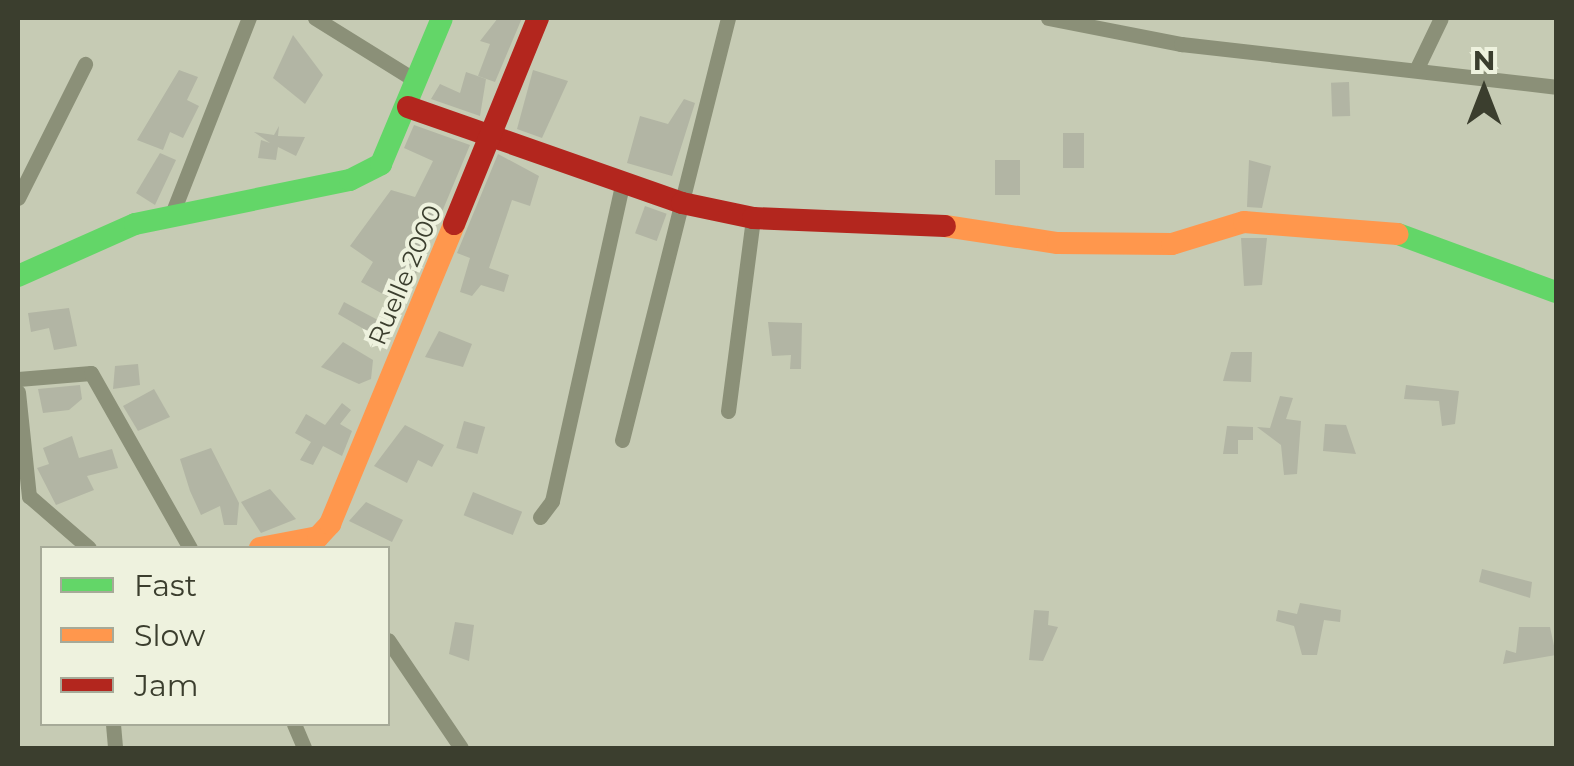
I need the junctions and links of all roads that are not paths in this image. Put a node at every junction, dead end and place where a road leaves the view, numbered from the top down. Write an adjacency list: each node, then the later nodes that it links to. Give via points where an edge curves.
1 (250, 18): 17 (street)
2 (315, 18): 10 (street)
3 (442, 18): 10 (street)
4 (538, 18): 13 (street, Ruelle 2000)
5 (728, 18): 16 (street)
6 (1048, 18): 9 (street, via 1180,44)
7 (1441, 18): 9 (street)
8 (85, 64): 15 (street)
9 (1417, 68): 11 (street)
10 (418, 82): 12 (street)
11 (1556, 86)
12 (408, 107): 13 (street); 17 (street, via 381,164 350,180)
13 (494, 132): 14 (street); 28 (street, Ruelle 2000, via 330,524 306,541)
14 (622, 182): 16 (street); 25 (street, via 552,502)
15 (18, 198)
16 (682, 203): 18 (street); 24 (street)
17 (172, 214): 19 (street)
18 (753, 218): 20 (street, via 918,222 1058,243 1172,244 1244,222 1386,230); 23 (street)
19 (18, 276)
20 (1556, 292)
21 (18, 379): 27 (street, via 91,373)
22 (18, 392): 26 (street, via 28,496)
23 (728, 411)
24 (622, 440)
25 (540, 517)
26 (87, 546)
27 (189, 546)
28 (273, 546)
29 (390, 643): 30 (street)
30 (461, 748)

